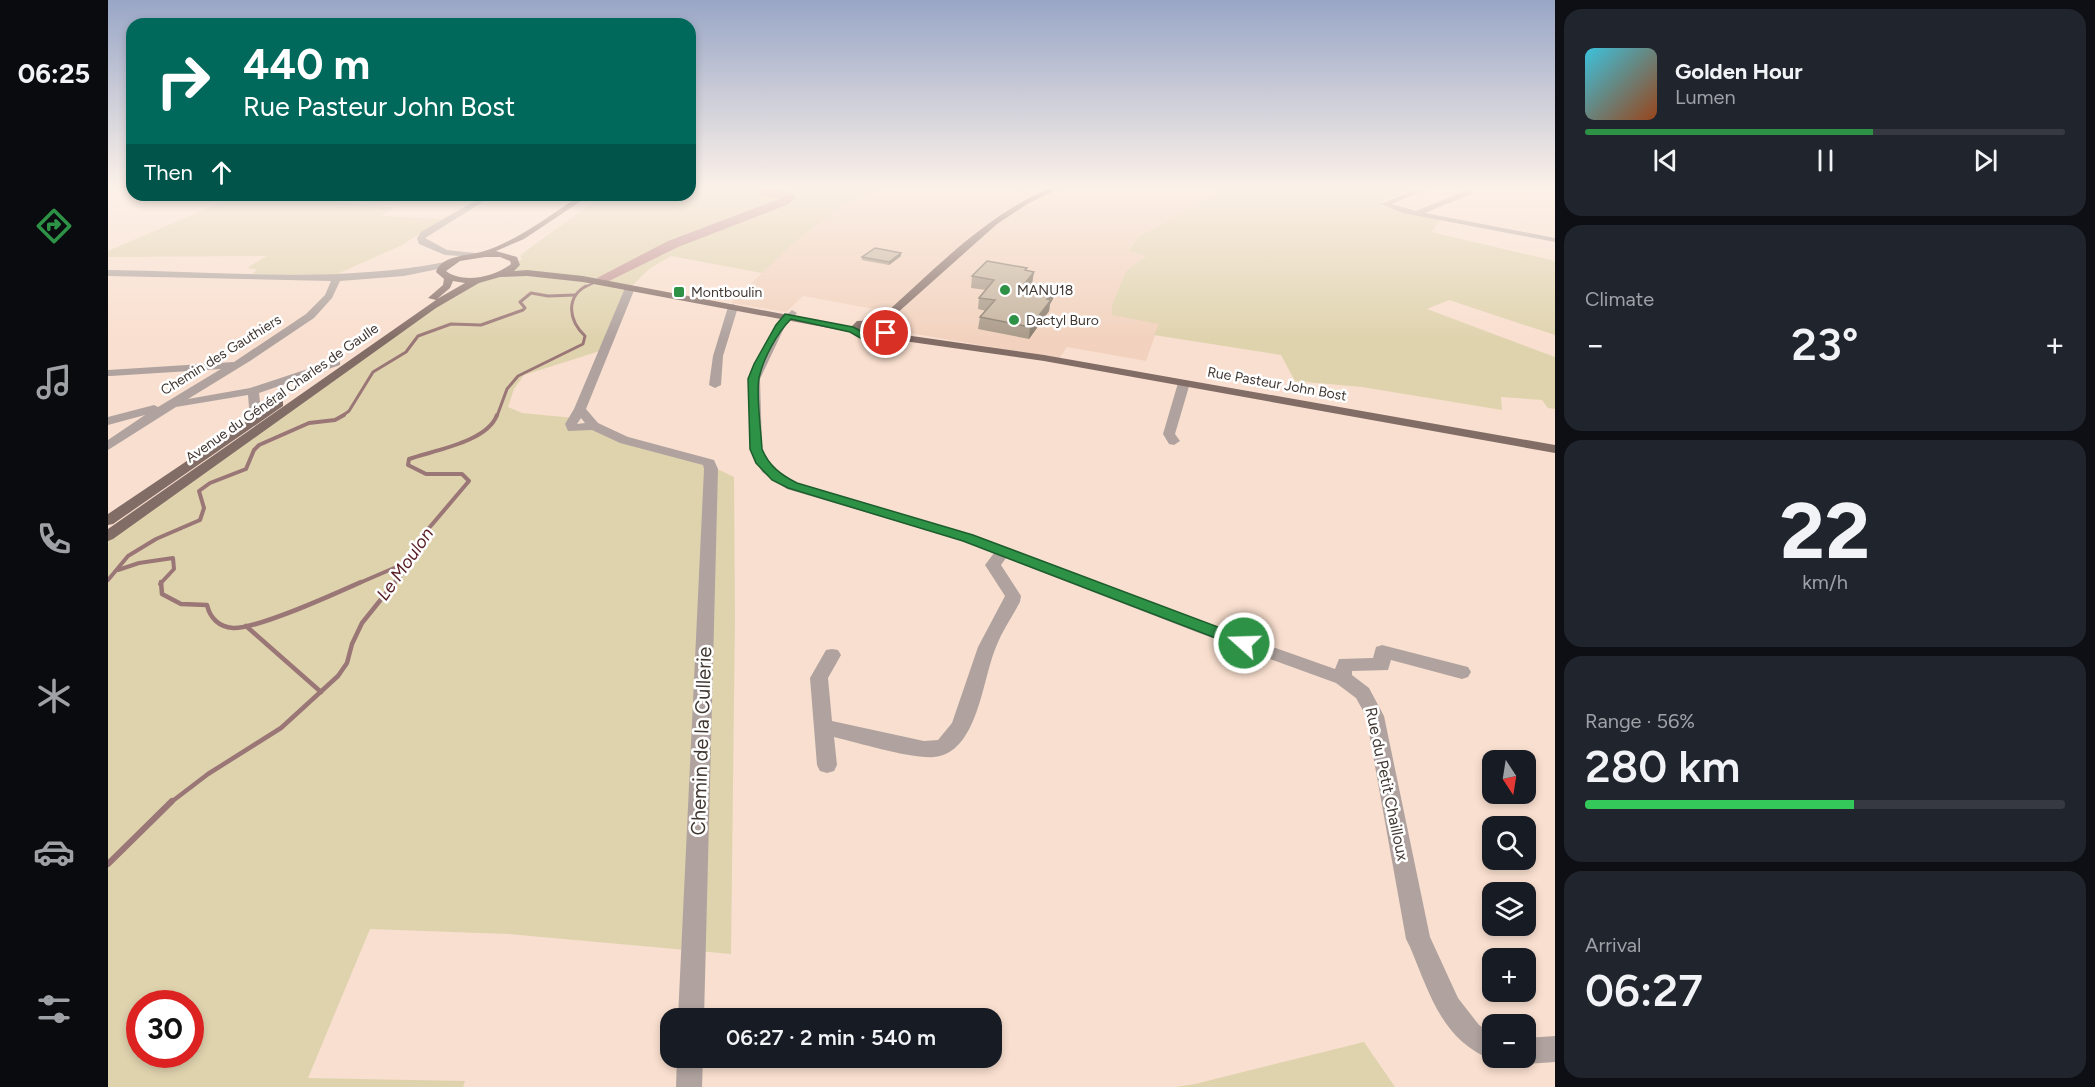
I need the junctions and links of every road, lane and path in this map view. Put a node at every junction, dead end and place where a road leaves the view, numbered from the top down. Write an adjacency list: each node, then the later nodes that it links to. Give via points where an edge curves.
1 (421, 239): 6 (street)
2 (429, 239): 6 (street)
3 (517, 239): 8 (main road)
4 (531, 239): 10 (main road, Avenue du Général Charles de Gaulle, via 515,250)
5 (977, 239): 21 (main road)
6 (431, 245): 7 (street)
7 (445, 252): 9 (street); 11 (street)
8 (485, 254): 9 (main road); 10 (main road)
9 (472, 255): 11 (main road)
10 (514, 261): 13 (main road, Avenue du Général Charles de Gaulle); 15 (main road)
11 (447, 270): 14 (street); 16 (main road, Avenue du Général Charles de Gaulle); 22 (main road, Avenue du Général Charles de Gaulle, via 447,286)
12 (108, 273): 14 (street)
13 (501, 274): 15 (main road); 16 (main road, Avenue du Général Charles de Gaulle)
14 (337, 278): 23 (street, Chemin des Gauthiers, via 329,296 310,316)
15 (584, 278): 17 (main road)
16 (478, 279): 37 (main road, Avenue du Général Charles de Gaulle, via 433,306)
17 (608, 282): 18 (main road); 20 (main road)
18 (630, 288): 19 (main road); 29 (street)
19 (733, 307): 20 (main road); 26 (street, via 718,356)
20 (790, 315): 21 (main road, Rue Pasteur John Bost, via 855,327 870,322); 38 (street, Rue du Petit Chailloux, via 768,346 754,379 756,449 767,469 792,486)
21 (884, 329): 25 (main road, Rue Pasteur John Bost)
22 (336, 363): 27 (street); 30 (main road, Avenue du Général Charles de Gaulle)
23 (237, 365): 24 (street); 28 (street, Chemin des Gauthiers)
24 (111, 373)
25 (1184, 383): 33 (street, via 1170,434); 35 (main road, Rue Pasteur John Bost)
26 (715, 385)
27 (253, 391): 28 (street); 30 (street)
28 (171, 405): 31 (street); 34 (street, Chemin des Gauthiers)
29 (580, 409): 32 (street); 32 (street, via 571,424 573,428)
30 (256, 419): 36 (main road, Avenue du Général Charles de Gaulle)
31 (108, 421)
32 (594, 426): 44 (street, Chemin de la Cullerie, via 624,440 709,463 711,469)
33 (1174, 441)
34 (108, 446)
35 (1555, 449)
36 (108, 521)
37 (108, 536)
38 (1003, 551): 41 (street, Rue du Petit Chailloux); 42 (street, via 993,565 1013,596 1012,602 987,647 959,728 949,744 924,749)
39 (832, 656): 42 (street, via 819,678)
40 (1462, 672): 41 (street, via 1382,651 1382,665 1346,664)
41 (1342, 678): 45 (street, Rue du Petit Chailloux, via 1361,689 1375,716 1418,939 1449,1007 1470,1034)
42 (823, 727): 43 (street)
43 (827, 765)
44 (691, 1008)
45 (1482, 1041)
46 (1555, 1049): 47 (street)
47 (1536, 1050)
48 (690, 1068): 49 (street)
49 (689, 1087)

